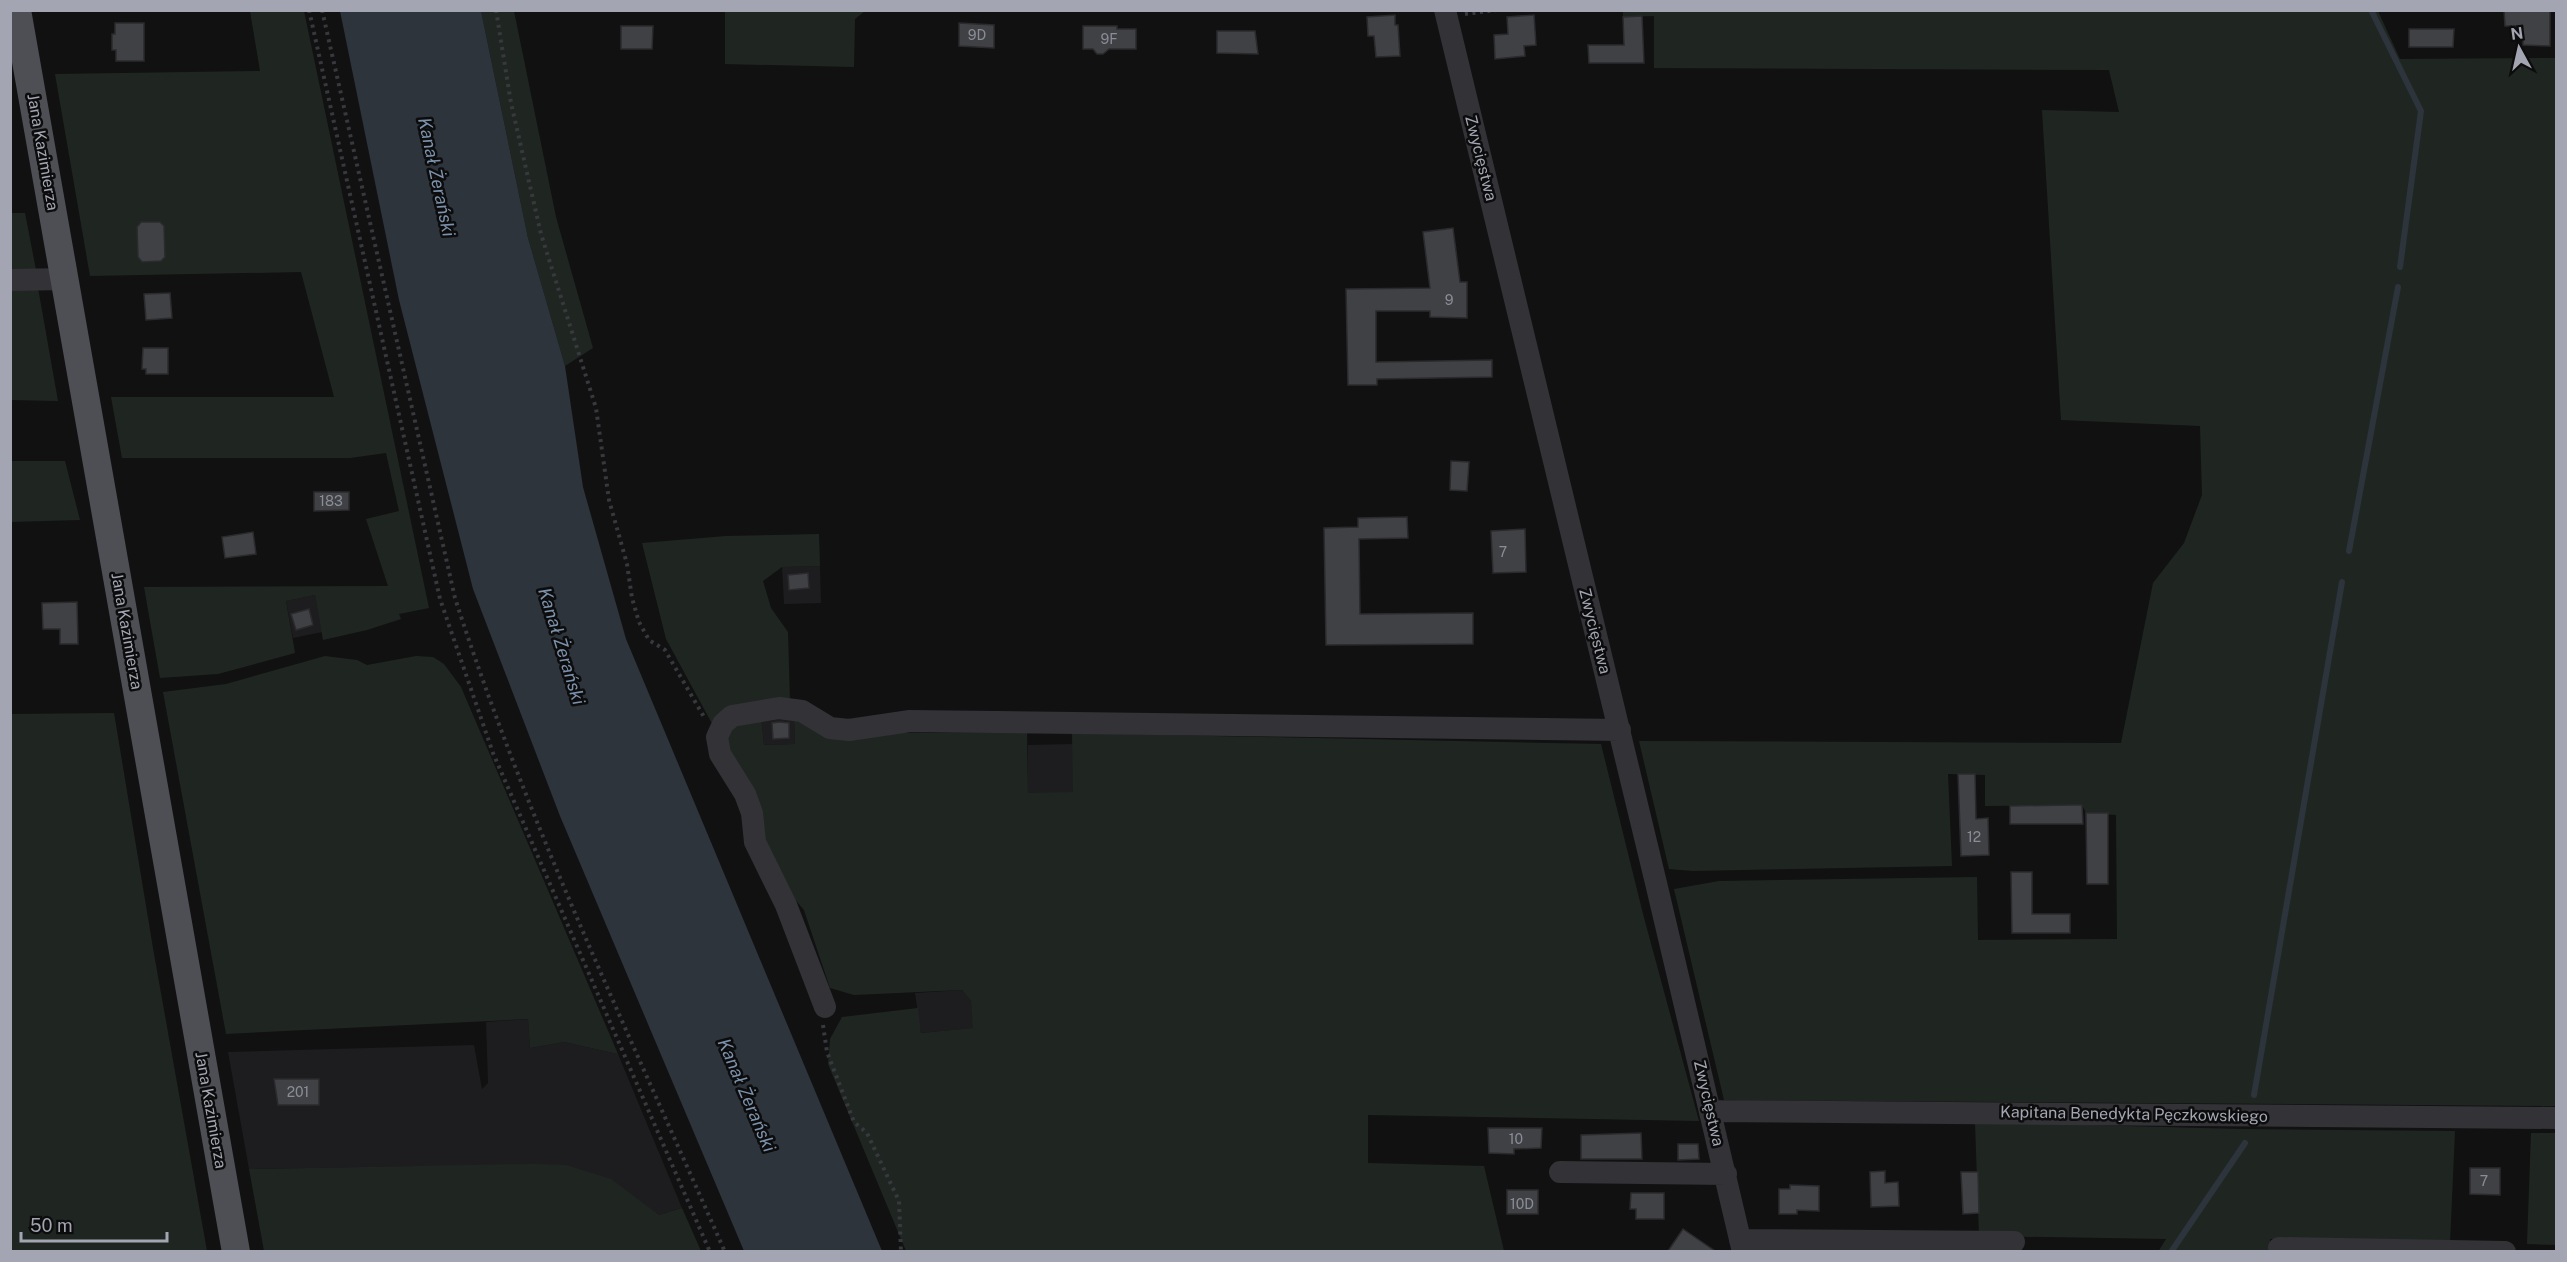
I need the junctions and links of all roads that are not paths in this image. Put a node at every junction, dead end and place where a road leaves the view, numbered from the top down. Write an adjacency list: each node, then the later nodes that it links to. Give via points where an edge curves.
1 (17, 10): 3 (main road, Jana Kazimierza)
2 (1445, 13): 5 (street, Zwycięstwa)
3 (66, 279): 4 (street); 14 (main road, Jana Kazimierza)
4 (10, 280)
5 (1620, 730): 6 (street, via 910,721 849,730 830,728 802,711 779,708 732,716 717,737 720,754 745,794 755,842 786,905); 7 (street, Zwycięstwa)
6 (825, 1007)
7 (1711, 1111): 8 (street, Kapitana Benedykta Pęczkowskiego); 10 (street, Zwycięstwa)
8 (2556, 1118)
9 (1560, 1172): 10 (street)
10 (1726, 1174): 12 (street, Zwycięstwa)
11 (2014, 1242): 12 (street)
12 (1742, 1246)
13 (2279, 1248): 15 (street)
14 (236, 1251)
15 (2505, 1251)

